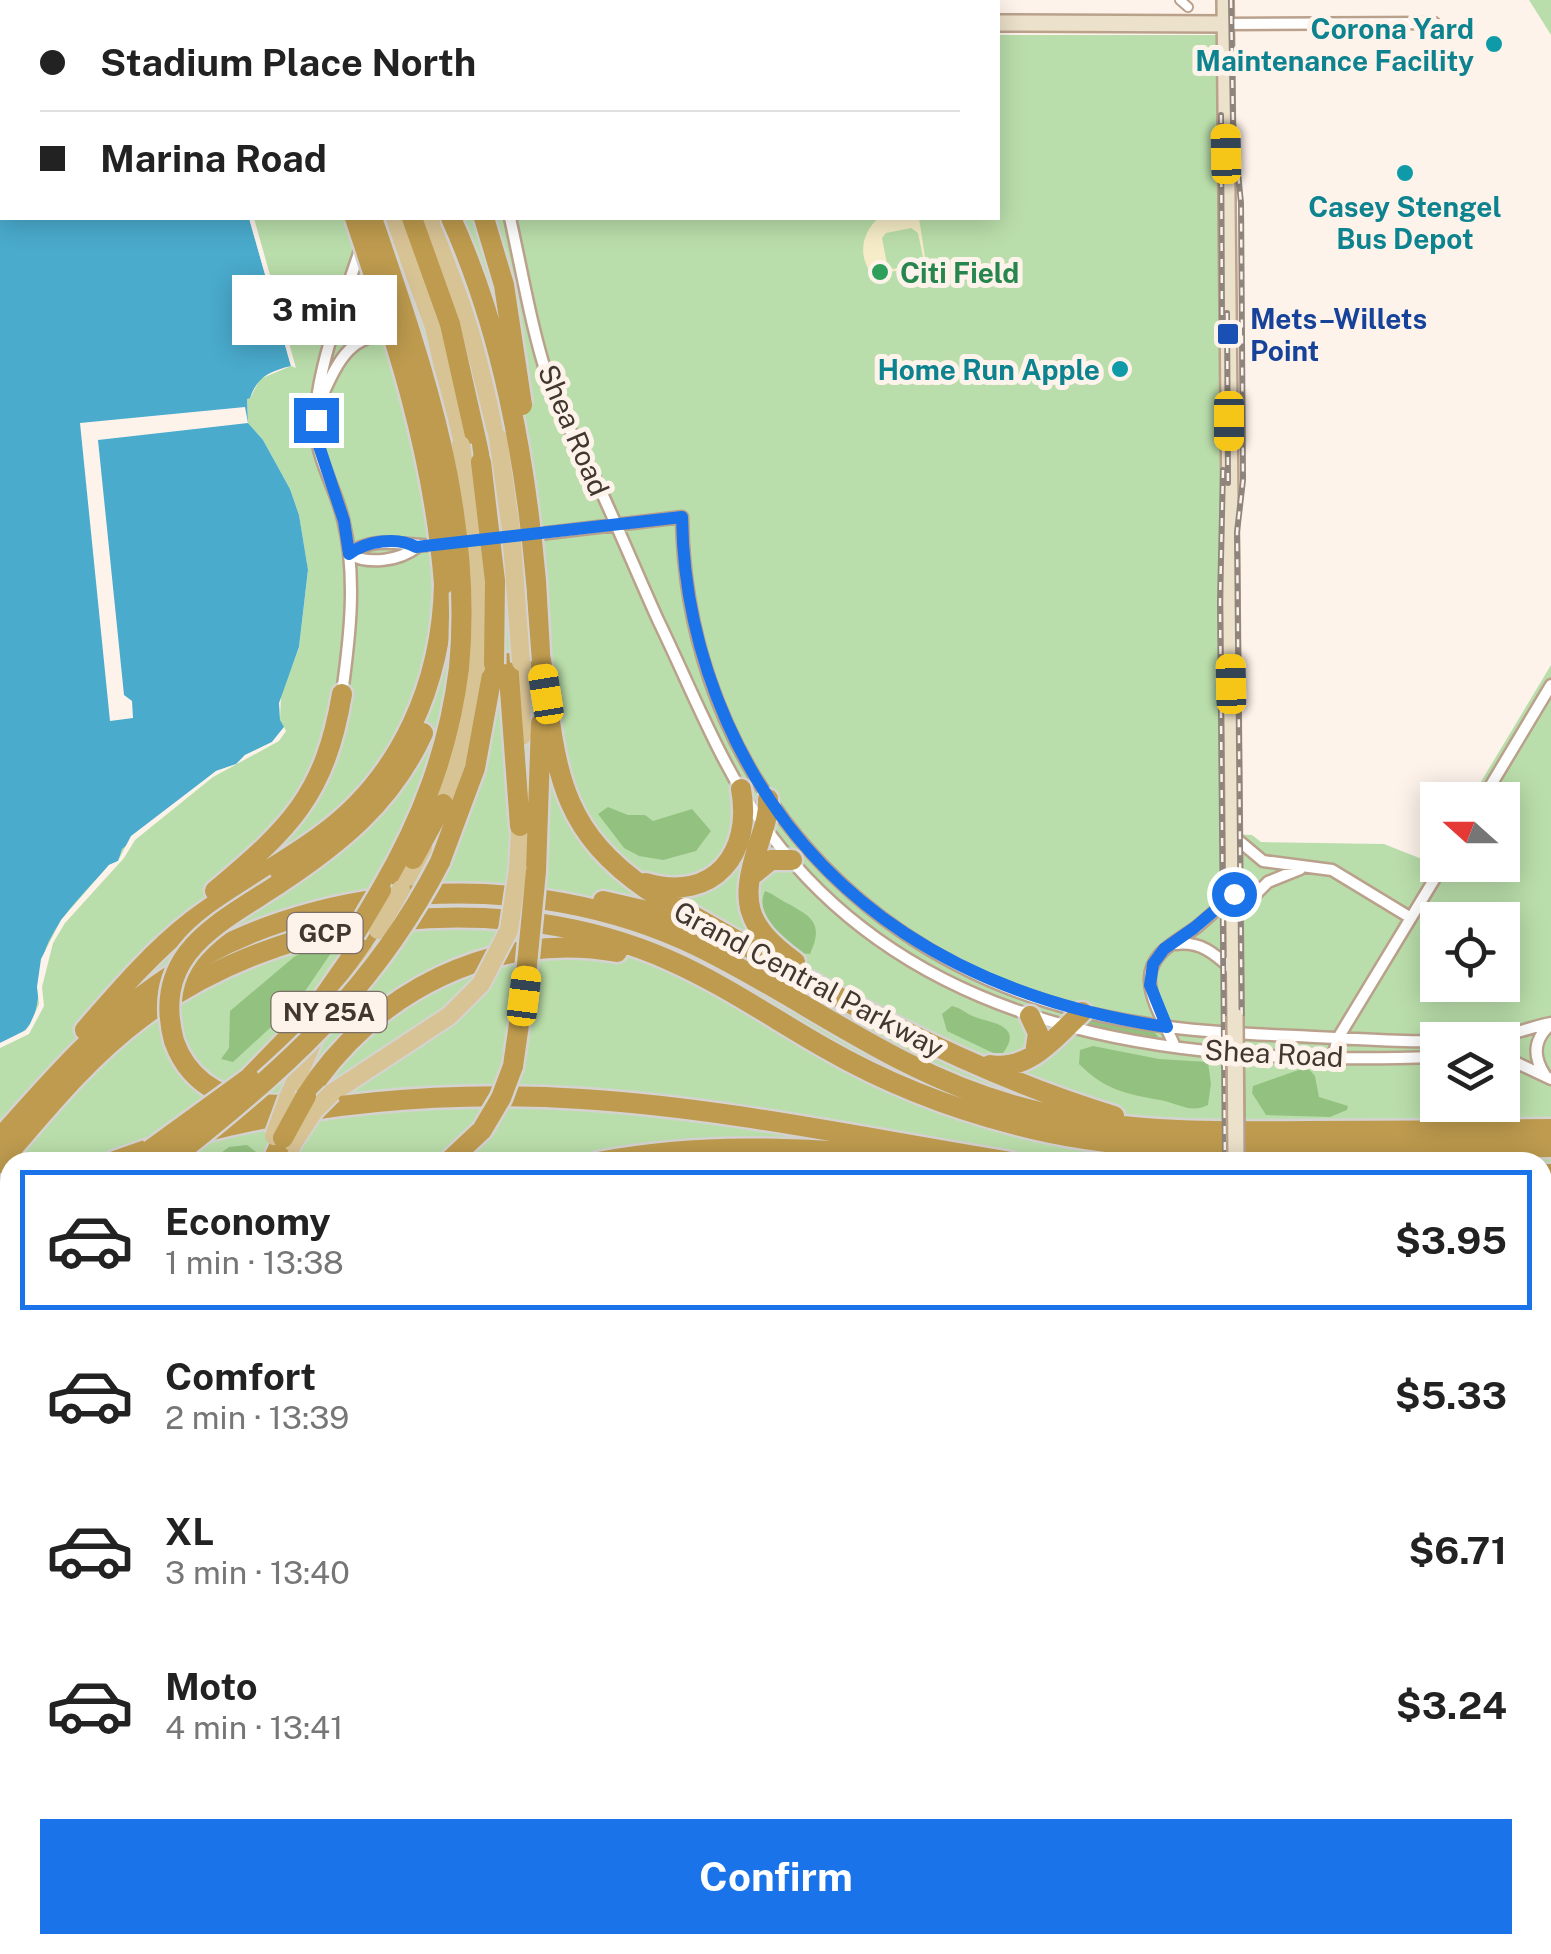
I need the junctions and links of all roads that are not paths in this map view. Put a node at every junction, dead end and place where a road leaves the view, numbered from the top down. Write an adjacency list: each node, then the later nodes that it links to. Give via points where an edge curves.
1 (1180, 0): 3 (street)
2 (1225, 0): 6 (main road)
3 (1188, 7)
4 (1434, 22): 6 (street)
5 (1000, 23): 6 (main road)
6 (1225, 24): 32 (main road)
7 (355, 220): 23 (highway, bridge, via 417,411 434,496 442,620)
8 (370, 220): 19 (street, via 329,348)
9 (372, 220): 23 (highway, bridge, via 444,451 461,586)
10 (395, 220): 18 (main road)
11 (413, 220): 23 (highway, bridge, via 450,324 500,563)
12 (430, 220): 17 (main road)
13 (443, 220): 17 (main road)
14 (452, 220): 22 (highway, bridge, via 500,361)
15 (485, 220): 22 (highway, bridge, via 504,285 517,369)
16 (510, 220): 20 (street, Shea Road, via 546,376)
17 (480, 361): 23 (main road, bridge, via 511,530)
18 (449, 384): 19 (street, via 417,344 378,335 342,354); 23 (main road, bridge, via 478,568)
19 (319, 404): 21 (street, via 317,440)
20 (614, 524): 21 (street, via 416,547 406,541 361,544); 27 (street, Shea Road); 28 (street, Shea Road, via 682,517 699,646 736,742)
21 (349, 554): 25 (street)
22 (536, 581): 23 (highway)
23 (484, 666): 29 (main road); 30 (highway); 35 (highway); 36 (highway, via 558,773 590,840); 39 (highway, via 446,738); 49 (highway, via 403,743 356,805 188,924); 65 (highway, bridge, via 424,730 391,788 344,838 205,933 174,978 174,1040 195,1076 214,1090 265,1106); 74 (highway, bridge, via 476,768 440,862 386,952 333,1018 258,1090)
24 (1551, 685): 26 (street)
25 (342, 694): 49 (highway, via 323,768 297,814 175,926)
26 (1493, 782)
27 (741, 789): 31 (street, Shea Road); 36 (highway, via 738,846 708,879 666,888)
28 (768, 799): 31 (highway); 51 (street, Shea Road, via 825,870 906,935 998,984)
29 (443, 804): 39 (highway)
30 (520, 826): 35 (main road, NY 25A)
31 (765, 826): 33 (street, Shea Road); 38 (highway)
32 (1232, 835): 34 (street, via 1263,860); 40 (main road)
33 (792, 860): 38 (highway, via 764,863); 52 (street, Shea Road, via 834,903 902,955)
34 (1306, 867): 42 (street, via 1268,882); 43 (street, via 1338,874)
35 (527, 870): 69 (main road, NY 25A, bridge, via 502,947 481,984 449,1016 332,1093); 77 (highway, bridge, via 526,975 512,1066 498,1104)
36 (622, 870): 46 (highway)
37 (1433, 882): 43 (street)
38 (747, 887): 50 (highway, via 754,918 775,947)
39 (393, 890): 44 (highway, bridge)
40 (1234, 894): 42 (main road); 45 (street)
41 (451, 895): 46 (highway, via 523,892 645,908); 67 (highway, Grand Central Parkway / GCP, via 554,902 639,923 718,957 881,1052 960,1087 1075,1120); 68 (highway, Grand Central Parkway / GCP, via 331,908 202,956 117,1016)
42 (1234, 917): 47 (main road)
43 (1411, 918): 56 (street)
44 (367, 932): 64 (main road, NY 25A, via 310,1047); 73 (highway, bridge, via 247,1075)
45 (1170, 945): 47 (street, via 1200,946); 55 (street, via 1150,978)
46 (762, 955): 50 (highway)
47 (1234, 972): 81 (main road, bridge)
48 (719, 985): 64 (highway, via 604,950 540,949 477,962 429,981 383,1011); 70 (highway, Grand Central Parkway / GCP, via 899,1085 1062,1136 1198,1150); 71 (highway, Grand Central Parkway / GCP, via 624,943 541,924 420,920 317,935 227,966 146,1014 87,1065)
49 (106, 1006): 68 (highway)
50 (867, 1011): 57 (highway)
51 (1082, 1012): 54 (highway); 55 (street, Shea Road)
52 (1030, 1016): 54 (street, Shea Road); 59 (highway)
53 (1551, 1024): 56 (street, Shea Road, via 1490,1038); 63 (street, via 1536,1049)
54 (1066, 1027): 58 (street, Shea Road); 59 (highway)
55 (1167, 1027): 56 (street, Shea Road); 58 (street)
56 (1338, 1038): 60 (street)
57 (932, 1044): 59 (highway, via 996,1066); 67 (highway, via 1093,1110)
58 (1175, 1047): 60 (street, Shea Road)
59 (1035, 1054)
60 (1333, 1056): 61 (street, Shea Road)
61 (1420, 1056)
62 (1520, 1064): 63 (street)
63 (1548, 1077)
64 (297, 1097): 69 (highway, bridge)
65 (355, 1105): 72 (highway, via 232,1125); 80 (highway, via 492,1096 628,1102)
66 (1551, 1129): 67 (highway, Grand Central Parkway / GCP)
67 (1194, 1132)
68 (0, 1137)
69 (284, 1139): 75 (highway); 76 (main road, NY 25A)
70 (1551, 1148)
71 (10, 1152)
72 (144, 1152)
73 (157, 1152)
74 (160, 1152)
75 (276, 1152)
76 (285, 1152)
77 (461, 1152)
78 (669, 1152): 79 (highway, via 754,1146)
79 (838, 1152)
80 (947, 1152)
81 (1236, 1152)

